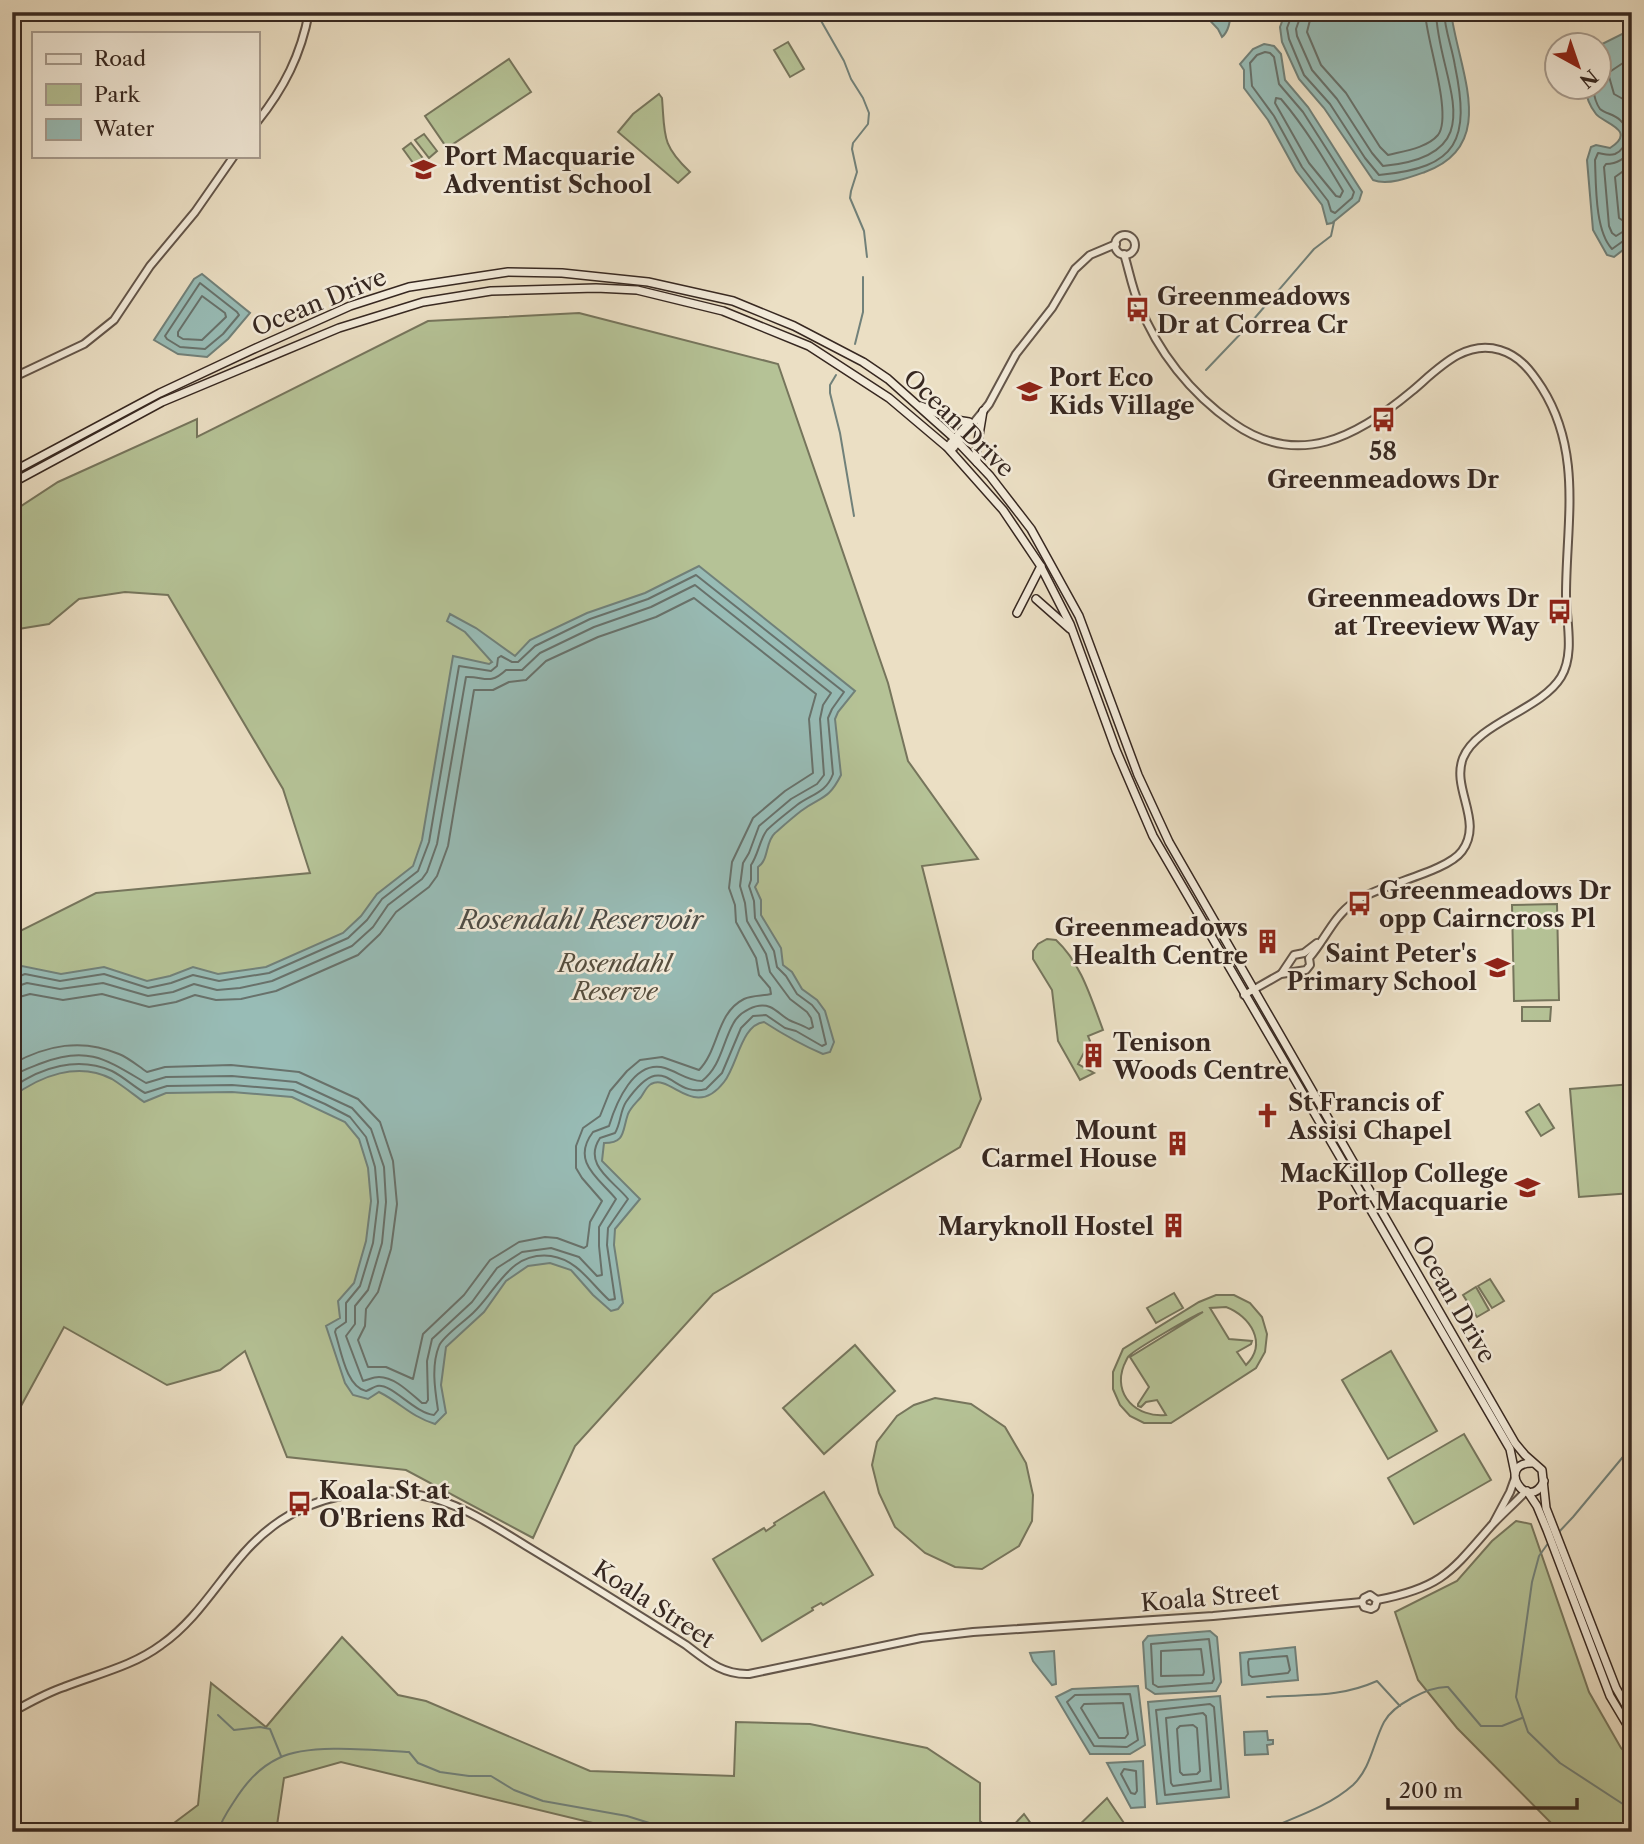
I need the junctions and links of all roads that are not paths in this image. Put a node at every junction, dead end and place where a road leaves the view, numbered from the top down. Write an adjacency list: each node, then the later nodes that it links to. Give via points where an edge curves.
1 (309, 12): 2 (street, via 288,78)
2 (259, 119)
3 (233, 158): 8 (street, via 114,320 84,345)
4 (1116, 247): 5 (street); 5 (street, via 1122,236 1131,237 1135,246); 9 (street, via 1084,259 1075,269)
5 (1127, 254): 24 (street, via 1138,302 1171,362 1204,401 1255,438 1285,446 1331,440 1385,412 1452,358 1483,348 1503,351 1523,363 1551,403 1563,436 1571,491 1568,650 1560,680 1467,750 1460,774 1470,829 1459,855 1361,898)
6 (422, 285): 7 (main road); 10 (main road, Ocean Drive, via 508,272 562,273 625,278 708,294 768,314 827,342 888,379); 16 (main road, Ocean Drive, via 350,306 256,348 149,398)
7 (423, 302): 14 (main road, Ocean Drive, via 491,290 560,288 637,290 686,300 809,346 889,398); 17 (main road, Ocean Drive, via 339,328 162,402)
8 (12, 378)
9 (991, 399): 11 (street); 12 (street)
10 (917, 405): 12 (main road); 13 (main road, Ocean Drive)
11 (983, 411): 13 (street); 15 (main road)
12 (970, 422): 13 (street)
13 (956, 440): 14 (street); 15 (main road, Ocean Drive)
14 (949, 449): 18 (main road, Ocean Drive, via 1003,510)
15 (977, 462): 19 (main road, Ocean Drive, via 1031,528)
16 (12, 472)
17 (12, 483)
18 (1041, 566): 20 (main road, Ocean Drive); 22 (main road)
19 (1061, 581): 20 (main road); 28 (main road, Ocean Drive, via 1088,637 1153,808)
20 (1052, 587): 23 (main road, Ocean Drive)
21 (1036, 599): 23 (main road)
22 (1017, 613)
23 (1073, 632): 29 (main road, Ocean Drive, via 1153,836)
24 (1306, 956): 25 (street, via 1296,954); 26 (street, via 1310,963 1306,970)
25 (1291, 962): 26 (street); 27 (street)
26 (1295, 970): 27 (street)
27 (1281, 974): 28 (street)
28 (1254, 989): 29 (street); 30 (main road, Ocean Drive, via 1517,1446)
29 (1244, 995): 31 (main road, Ocean Drive, via 1510,1450)
30 (1533, 1463): 31 (main road, via 1522,1465); 32 (main road, via 1542,1470)
31 (1515, 1476): 33 (main road, via 1518,1487); 34 (street)
32 (1544, 1480): 33 (main road, via 1538,1489); 35 (main road, via 1545,1502)
33 (1526, 1491): 34 (street); 35 (main road)
34 (1493, 1524): 36 (street, via 1466,1557 1437,1581 1418,1591)
35 (1561, 1555): 39 (main road); 40 (main road, via 1610,1696)
36 (1377, 1600): 37 (street, via 1370,1595); 37 (street, via 1371,1609)
37 (1363, 1602): 38 (street, Koala Street, via 921,1638 743,1674 716,1667 476,1516 419,1494 368,1493 324,1501 290,1515 243,1552 192,1619 159,1647)
38 (12, 1712)
39 (1632, 1716)
40 (1632, 1733)
41 (12, 1823): 42 (street)
42 (15, 1832)

